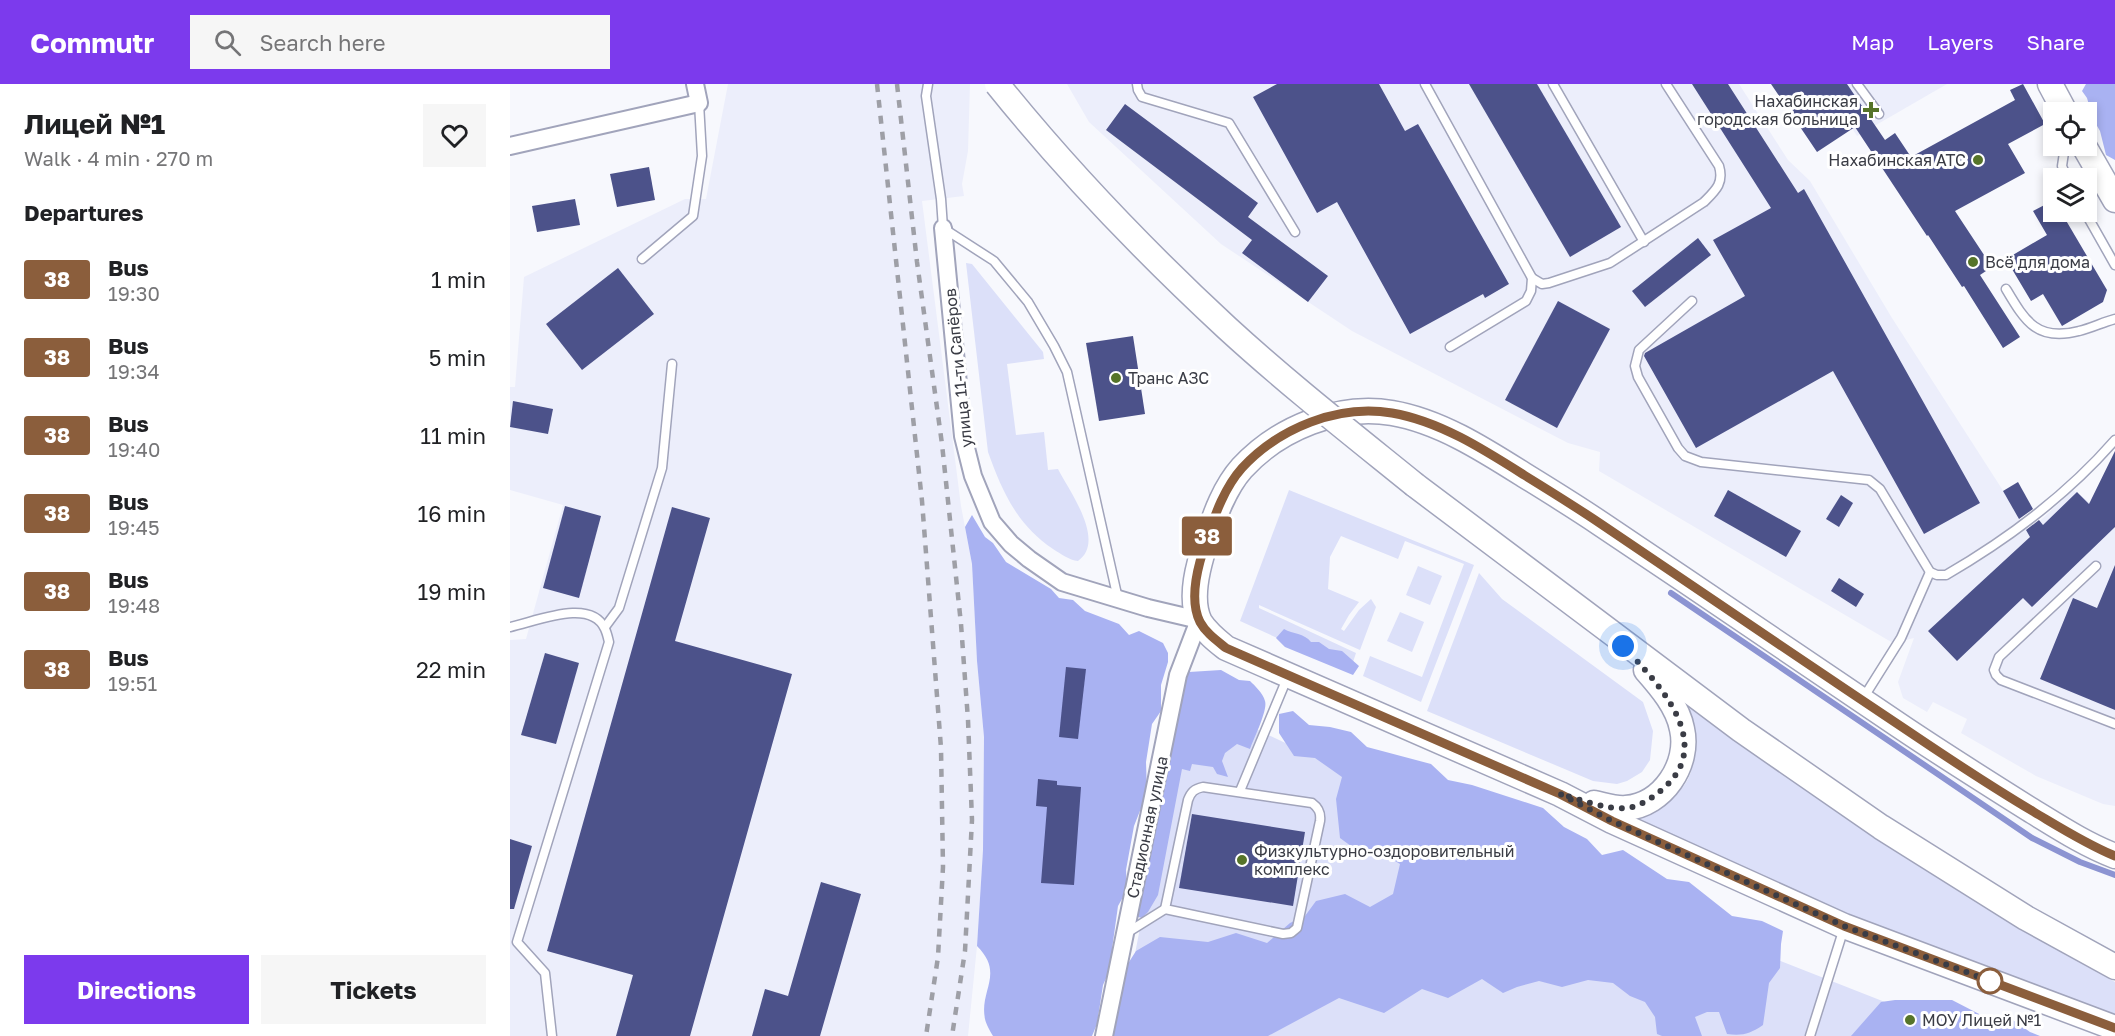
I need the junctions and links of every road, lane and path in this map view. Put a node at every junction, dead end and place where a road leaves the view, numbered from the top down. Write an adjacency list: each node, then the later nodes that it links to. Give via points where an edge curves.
1 (695, 84): 11 (street)
2 (927, 84): 17 (lane)
3 (997, 84): 35 (street, bridge, via 1113,214 1227,328 1415,485)
4 (1137, 84): 18 (lane, via 1142,97 1229,123)
5 (1425, 84): 22 (lane)
6 (1552, 84): 19 (lane)
7 (1666, 84): 19 (lane, via 1722,176 1704,202)
8 (1857, 84): 12 (lane)
9 (2050, 84): 10 (street)
10 (2060, 102)
11 (699, 103): 13 (street); 20 (lane, via 702,156 693,216)
12 (1879, 114)
13 (510, 146)
14 (2090, 156): 15 (street)
15 (2115, 200)
16 (2091, 222): 21 (lane)
17 (943, 228): 31 (lane, via 994,261 1028,302 1067,372); 31 (street, улица 11-ти Сапёров, via 963,436 982,501 992,522 1029,559 1062,582)
18 (1295, 232)
19 (1644, 242): 22 (lane, via 1598,267 1542,284)
20 (642, 259)
21 (2115, 264)
22 (1532, 278): 26 (lane, via 1526,301)
23 (2006, 289): 25 (lane, via 2022,316 2043,331 2079,331)
24 (1692, 301): 30 (lane, via 1639,350 1635,366 1685,456 1701,462 1869,480 1880,489)
25 (2115, 319)
26 (1450, 347)
27 (672, 364): 34 (lane, via 662,468 619,608)
28 (2115, 440): 30 (lane, via 2045,507 2001,541 1946,575)
29 (2096, 566): 38 (lane, via 1999,657 1994,670 2001,680)
30 (1930, 572): 37 (lane, via 1901,638)
31 (1118, 599): 32 (street, улица 11-ти Сапёров)
32 (1199, 620): 36 (street, via 1210,636 1226,648); 37 (street, via 1194,601 1202,552 1223,497 1241,469 1296,428 1324,417 1390,412 1422,420 1483,449); 44 (street, Стадионная улица, via 1179,675)
33 (510, 627): 34 (lane, via 564,613 583,613)
34 (605, 627): 47 (lane, via 609,642 517,942 545,973)
35 (1611, 633): 40 (street, via 1660,686 1678,716 1683,731 1681,762 1677,773 1659,792 1627,808); 45 (street, via 1881,827 2026,918)
36 (1288, 675): 39 (lane); 40 (street)
37 (1862, 700): 41 (street, via 1965,770 2091,846)
38 (2115, 724)
39 (1240, 791): 42 (lane, via 1203,787 1190,793); 42 (lane, via 1312,803 1321,814 1297,928 1291,933 1267,932)
40 (1560, 794): 43 (street)
41 (2115, 856)
42 (1166, 909): 44 (lane)
43 (1844, 926): 46 (street); 49 (lane)
44 (1125, 935): 48 (street, Стадионная улица)
45 (2115, 966)
46 (2115, 1028)
47 (552, 1036)
48 (1104, 1036)
49 (1810, 1036)

